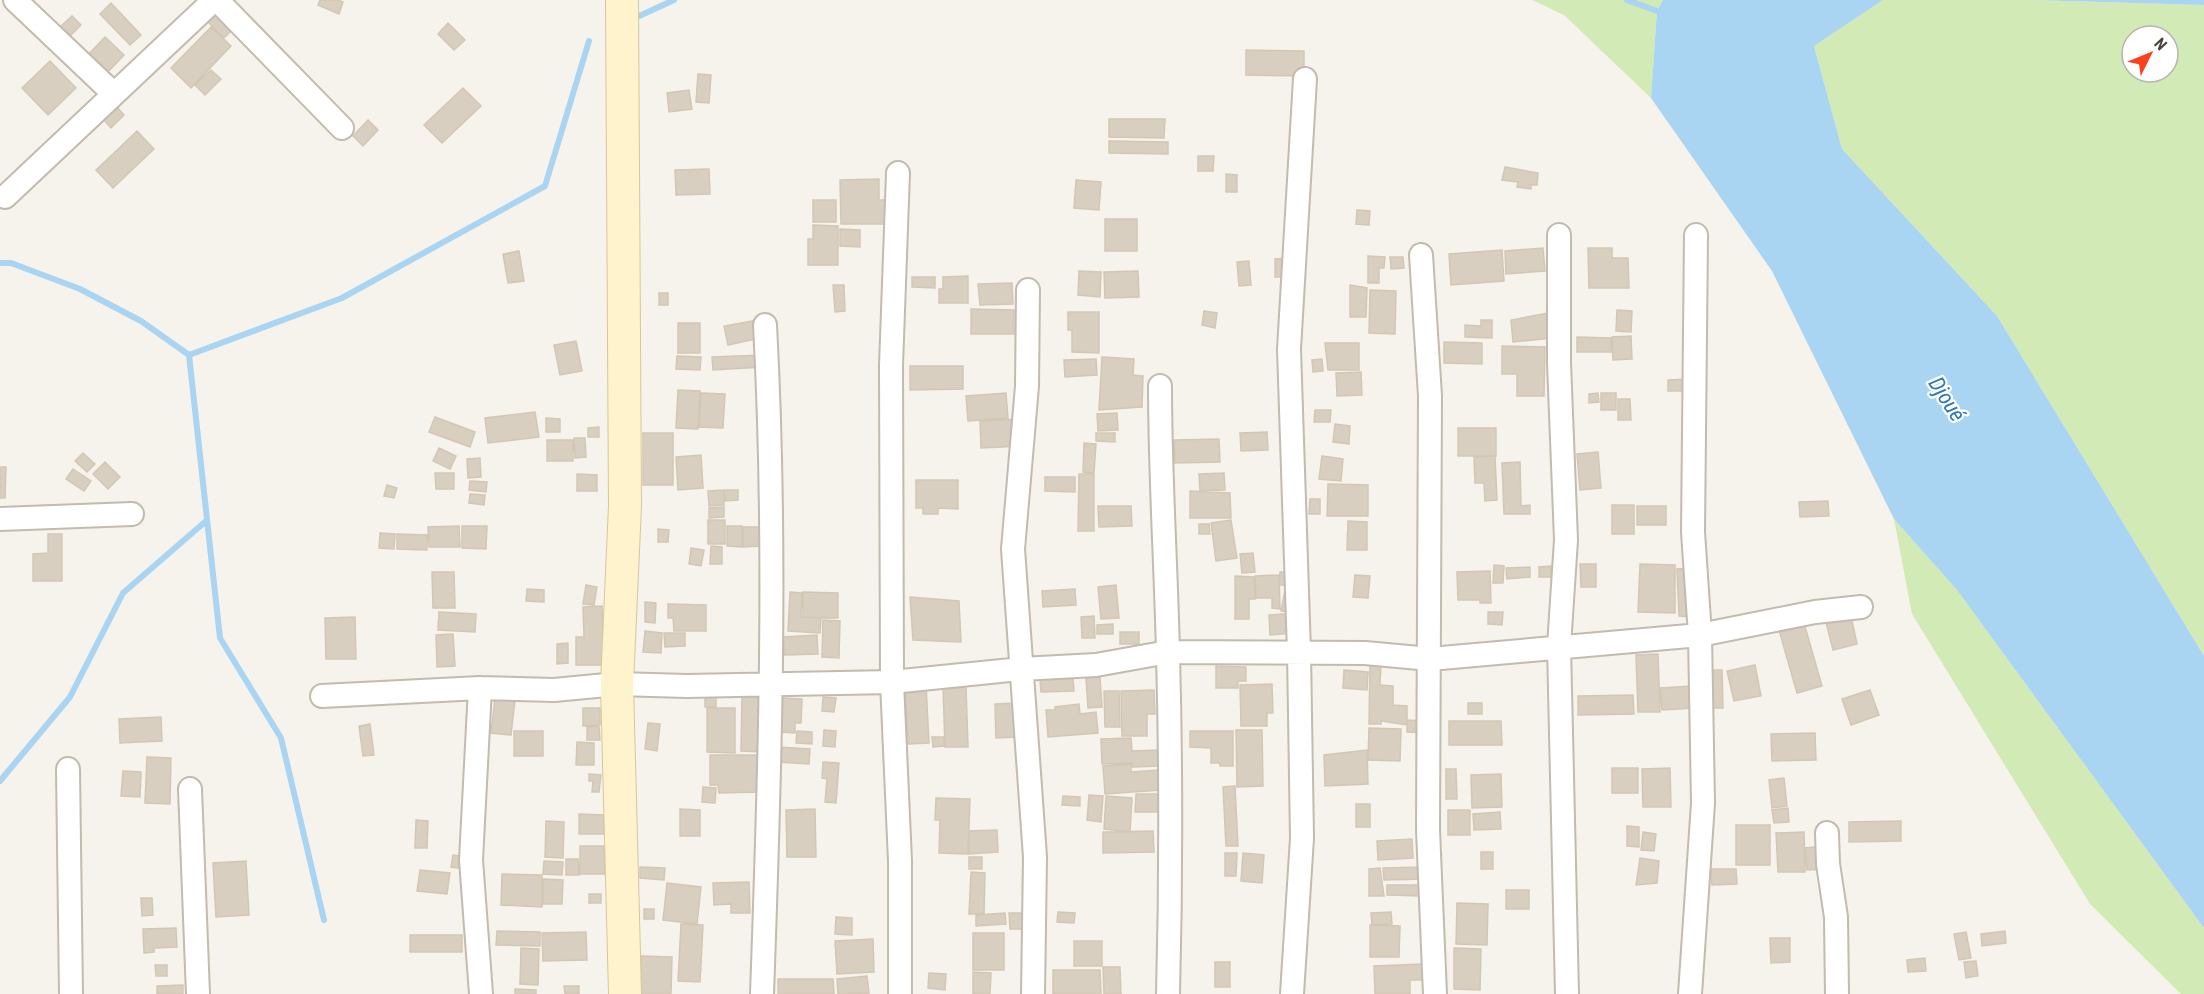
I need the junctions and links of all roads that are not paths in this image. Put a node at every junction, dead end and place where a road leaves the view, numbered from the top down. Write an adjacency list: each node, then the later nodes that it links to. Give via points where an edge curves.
1 (15, 0): 5 (street)
2 (215, 0): 5 (street); 6 (street)
3 (622, 0): 26 (street, via 625,506)
4 (1305, 79): 21 (street, via 1289,349)
5 (114, 94): 8 (street)
6 (342, 128)
7 (898, 172): 24 (street, via 891,366)
8 (5, 197)
9 (1559, 235): 19 (street, via 1566,540)
10 (1696, 235): 18 (street, via 1693,532)
11 (1421, 255): 22 (street, via 1430,396)
12 (1028, 290): 23 (street, via 1027,387 1013,549)
13 (765, 325): 25 (street, via 770,417)
14 (1160, 386): 20 (street)
15 (132, 514): 16 (street)
16 (0, 519)
17 (1861, 607): 18 (street)
18 (1700, 634): 19 (street); 43 (street, via 1703,803)
19 (1559, 646): 22 (street); 42 (street)
20 (1168, 652): 21 (street); 23 (street, via 1096,665); 39 (street, via 1172,832)
21 (1299, 652): 22 (street); 40 (street, via 1302,838)
22 (1430, 659): 41 (street, via 1428,830)
23 (1021, 669): 24 (street); 38 (street, via 1035,857)
24 (892, 682): 25 (street); 37 (street, via 900,861)
25 (771, 683): 26 (street); 36 (street)
26 (617, 684): 27 (street, via 554,690); 35 (street)
27 (480, 688): 28 (street); 34 (street, via 471,860)
28 (322, 696)
29 (68, 769): 32 (street)
30 (190, 789): 33 (street)
31 (1827, 833): 44 (street, via 1836,917)
32 (71, 994)
33 (198, 994)
34 (481, 994)
35 (625, 994)
36 (762, 994)
37 (900, 994)
38 (1033, 994)
39 (1168, 994)
40 (1292, 994)
41 (1435, 994)
42 (1567, 994)
43 (1690, 994)
44 (1837, 994)

